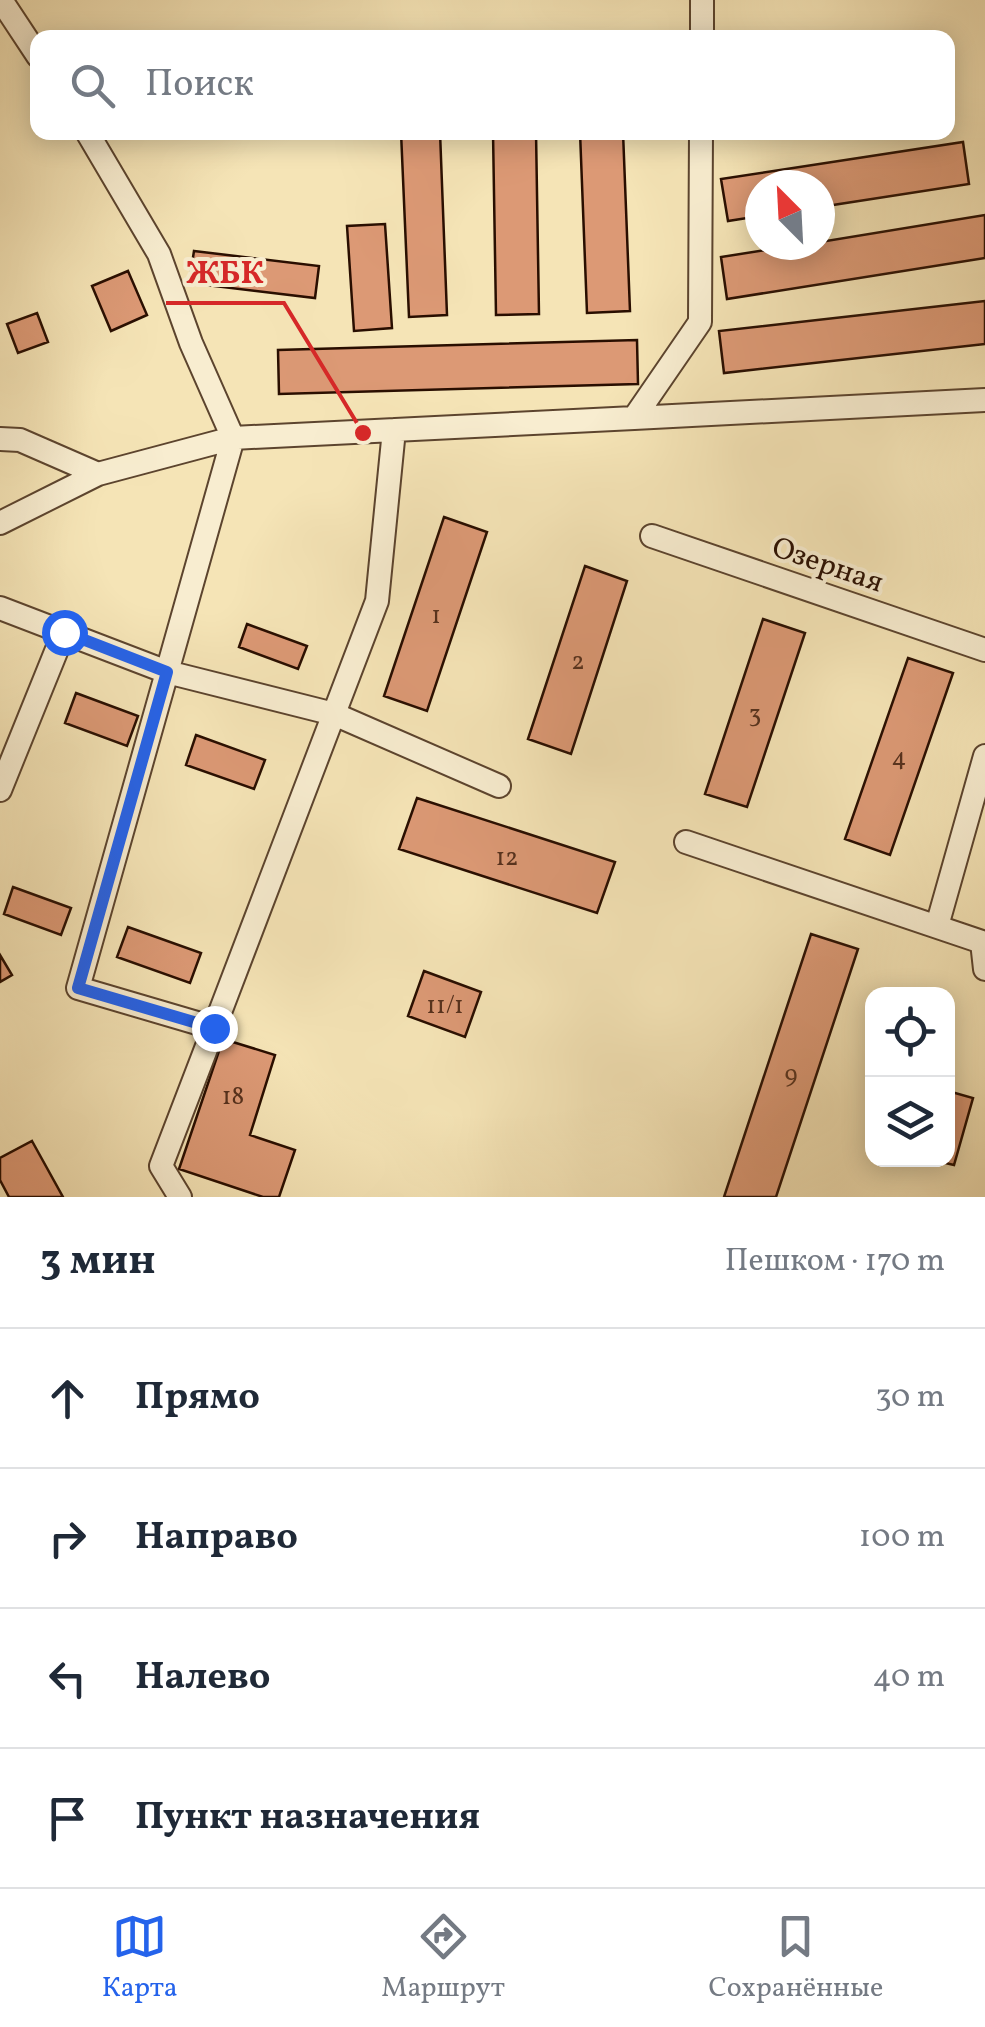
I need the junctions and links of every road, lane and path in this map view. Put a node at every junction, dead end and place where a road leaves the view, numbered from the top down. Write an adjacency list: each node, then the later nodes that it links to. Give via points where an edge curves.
1 (1, 0): 4 (street)
2 (702, 0): 3 (street)
3 (702, 30)
4 (30, 44)
5 (92, 140): 10 (street, via 159,254)
6 (701, 140): 8 (street, via 700,322)
7 (985, 400): 8 (street)
8 (634, 418): 9 (street)
9 (394, 430): 10 (street); 19 (street, via 377,601)
10 (233, 438): 12 (street); 18 (street)
11 (0, 439): 12 (street, via 20,440)
12 (98, 474): 13 (street)
13 (0, 523)
14 (652, 536): 17 (street, Озерная)
15 (0, 608): 16 (street)
16 (64, 632): 18 (street); 22 (street)
17 (985, 650)
18 (167, 672): 19 (street); 27 (street, via 78,988)
19 (334, 714): 21 (street); 27 (street)
20 (985, 756): 24 (street)
21 (499, 786)
22 (0, 790)
23 (686, 842): 24 (street)
24 (937, 926): 25 (street)
25 (983, 943): 26 (street)
26 (985, 969)
27 (214, 1028): 28 (street, via 161,1166)
28 (180, 1197)

